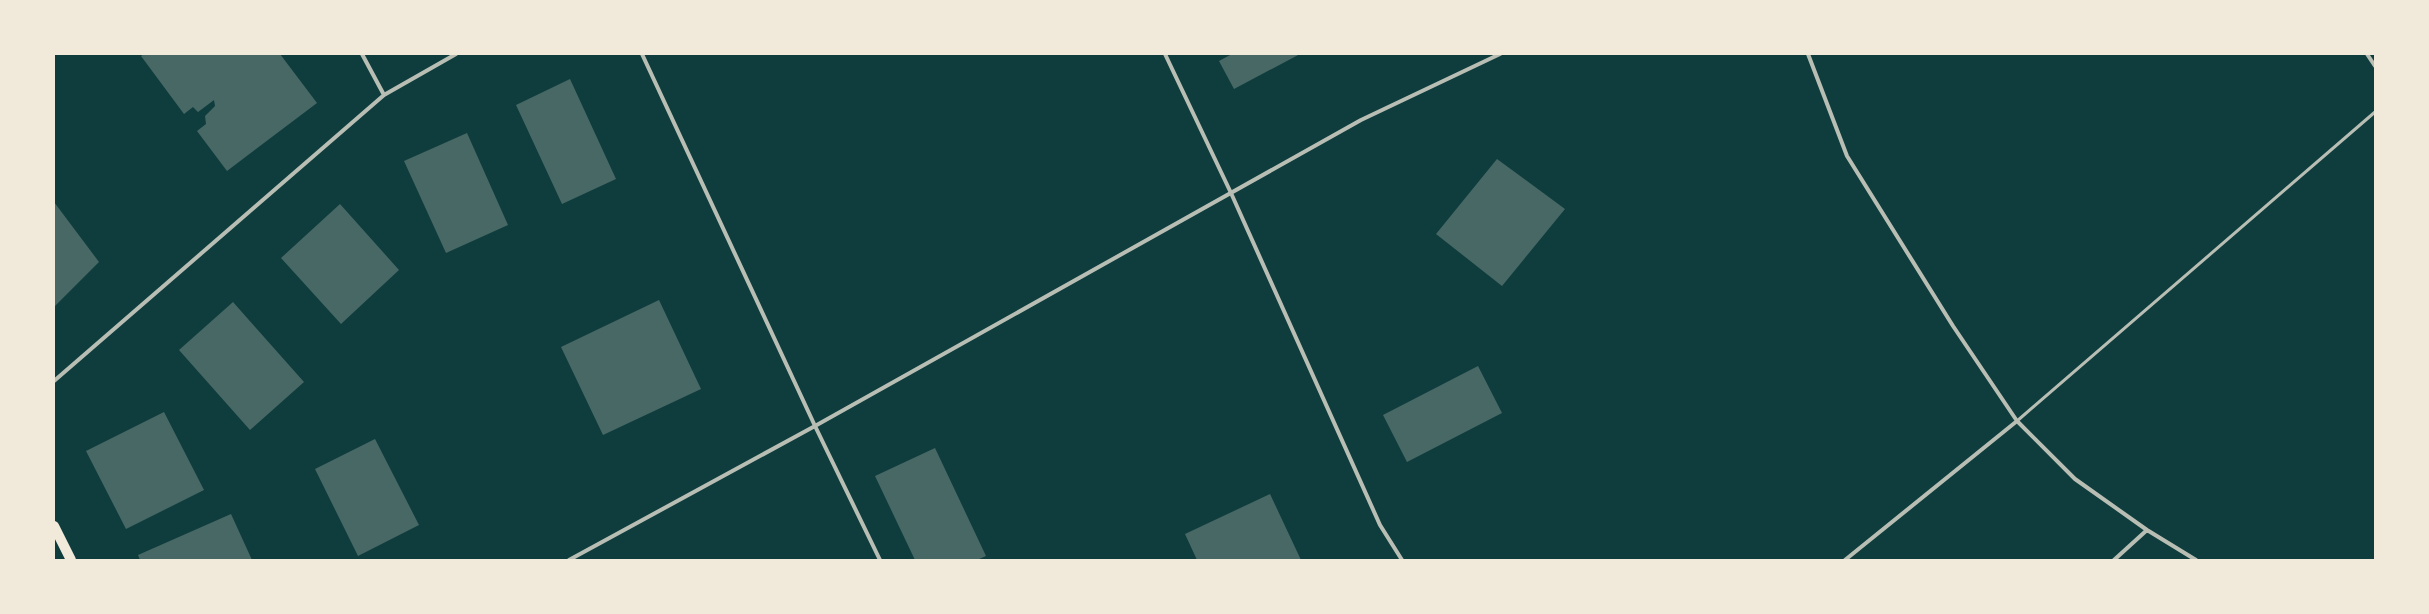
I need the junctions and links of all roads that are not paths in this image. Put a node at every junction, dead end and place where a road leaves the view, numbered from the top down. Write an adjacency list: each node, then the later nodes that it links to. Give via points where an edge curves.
1 (362, 54): 9 (street)
2 (456, 54): 9 (street)
3 (642, 54): 14 (street)
4 (1165, 54): 11 (street)
5 (1500, 54): 11 (street, via 1361,120)
6 (1808, 54): 13 (street, via 1847,156 1953,326)
7 (2367, 54): 8 (street)
8 (2375, 66)
9 (384, 95): 12 (street)
10 (2375, 112): 13 (lane)
11 (1231, 193): 14 (street); 20 (street, via 1380,525)
12 (54, 381)
13 (2017, 420): 16 (street, via 2075,479); 21 (street)
14 (815, 426): 18 (street); 19 (street)
15 (54, 526): 17 (main road)
16 (2147, 530): 22 (street); 23 (street)
17 (71, 560)
18 (569, 560)
19 (880, 560)
20 (1402, 560)
21 (1845, 560)
22 (2114, 560)
23 (2196, 560)

